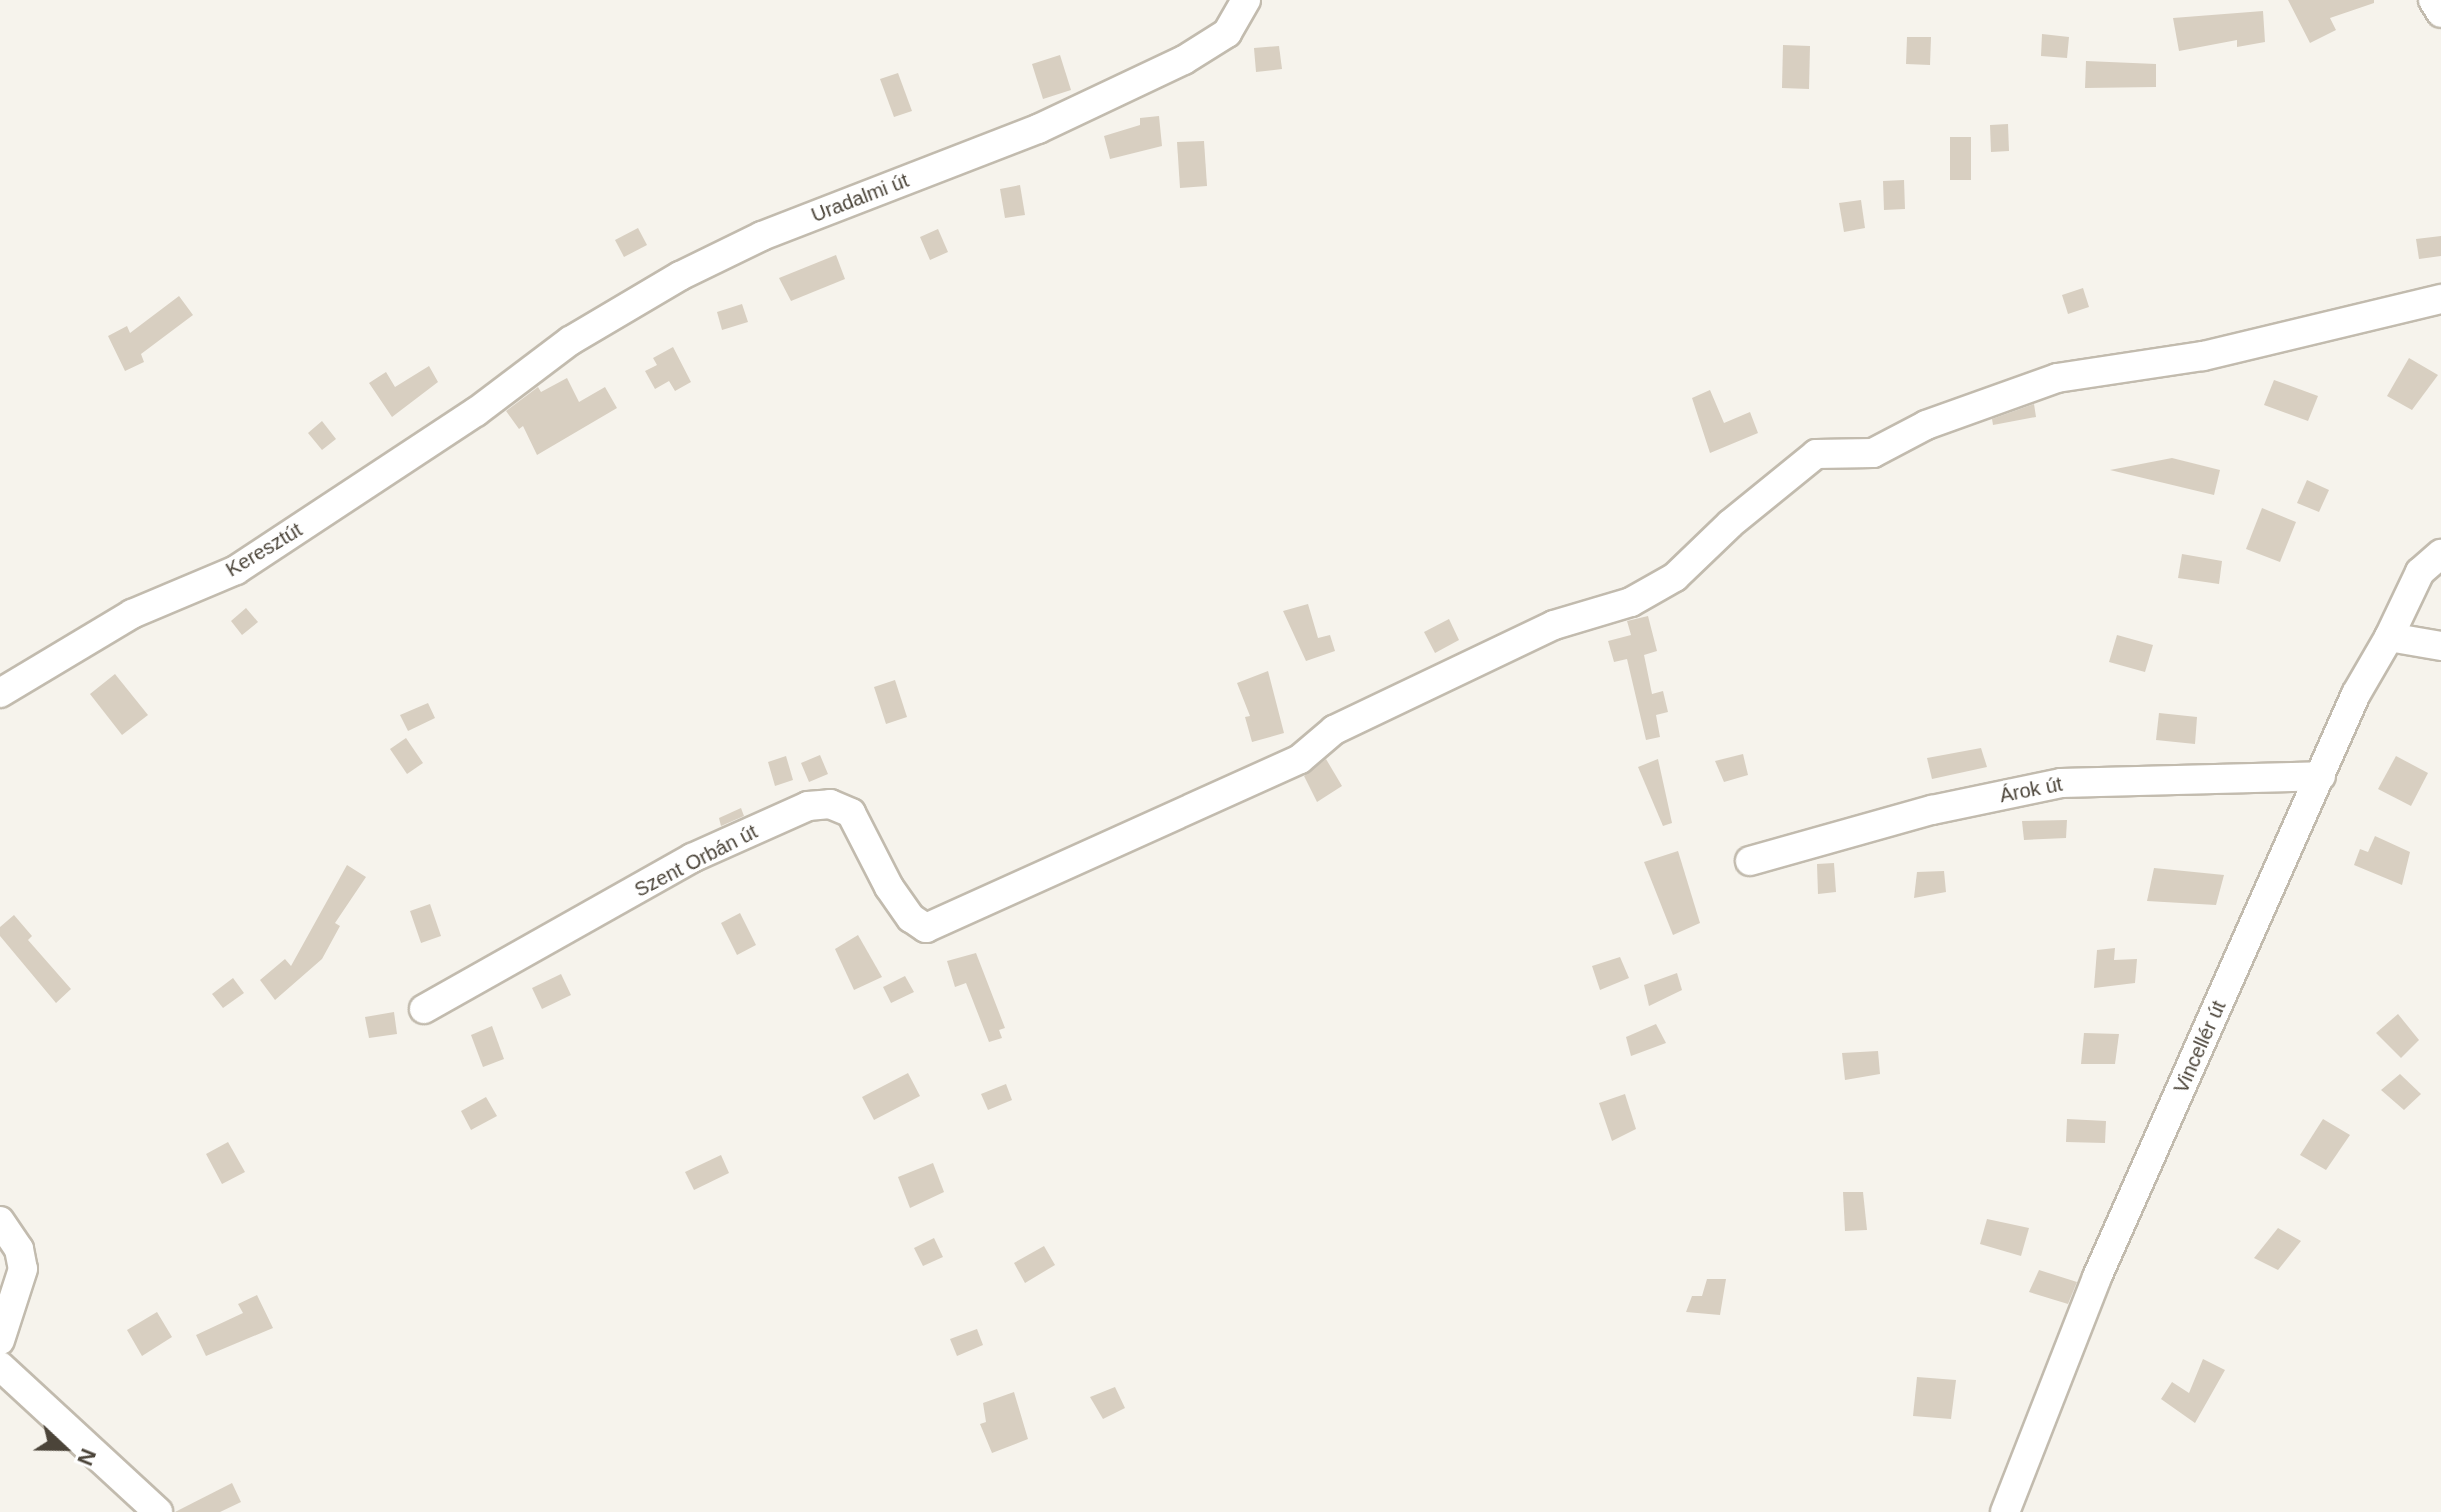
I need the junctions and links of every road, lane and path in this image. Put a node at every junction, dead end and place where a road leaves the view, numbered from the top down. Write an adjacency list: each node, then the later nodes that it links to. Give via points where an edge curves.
1 (1246, 0): 5 (street, Uradalmi út, via 1227,33 1204,50 1038,129 706,263 570,341)
2 (2433, 0): 3 (street)
3 (2441, 13)
4 (2441, 299): 12 (street, Szent Orbán út, via 2203,356 2057,378 1926,425 1873,453 1816,454 1675,577 1631,602 1554,625 1334,730 1300,759 926,928 911,918 889,887 851,813 830,804 808,806 692,858)
5 (476, 412): 9 (street, Keresztút, via 236,570 132,614)
6 (2441, 554): 7 (street, Vincellér út, via 2420,572)
7 (2389, 637): 8 (street); 10 (street, Vincellér út, via 2356,694)
8 (2441, 646)
9 (0, 693)
10 (2321, 776): 11 (street, Árok út, via 2061,783 1932,810); 17 (street, Vincellér út, via 2097,1277)
11 (1750, 861)
12 (424, 1009)
13 (0, 1221): 14 (street, via 19,1249 23,1269)
14 (0, 1340)
15 (3, 1370): 16 (street)
16 (158, 1512)
17 (2005, 1512)

